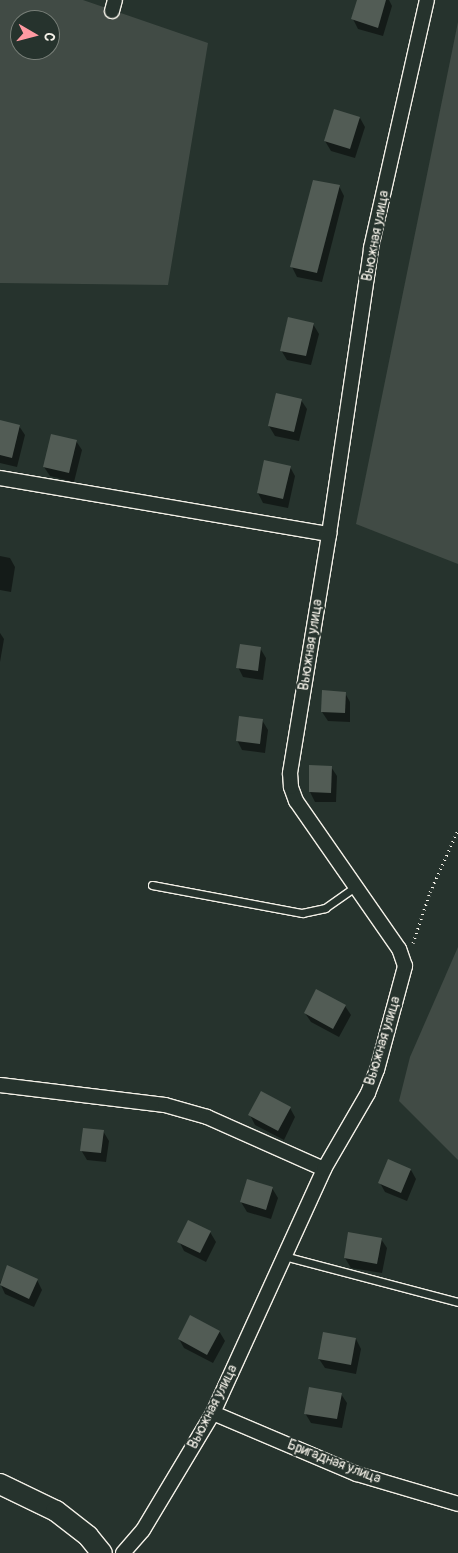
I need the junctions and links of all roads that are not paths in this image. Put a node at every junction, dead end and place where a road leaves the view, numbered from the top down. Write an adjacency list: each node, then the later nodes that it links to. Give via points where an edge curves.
1 (427, 0): 3 (street, Вьюжная улица, via 372,248)
2 (0, 478): 3 (street)
3 (329, 534): 5 (street, Вьюжная улица, via 290,773 291,787 296,801)
4 (152, 885): 5 (lane, via 302,914 325,908)
5 (356, 886): 7 (street, Вьюжная улица, via 400,949 405,966 374,1077)
6 (0, 1085): 7 (street, via 165,1105 207,1117)
7 (324, 1169): 8 (street, Вьюжная улица)
8 (284, 1256): 9 (lane); 10 (street, Вьюжная улица)
9 (458, 1302)
10 (213, 1413): 12 (street, Бригадная улица, via 357,1474); 14 (street, Вьюжная улица, via 143,1530)
11 (0, 1484): 13 (street, via 56,1511 88,1536)
12 (458, 1504)
13 (102, 1553)
14 (123, 1553)

